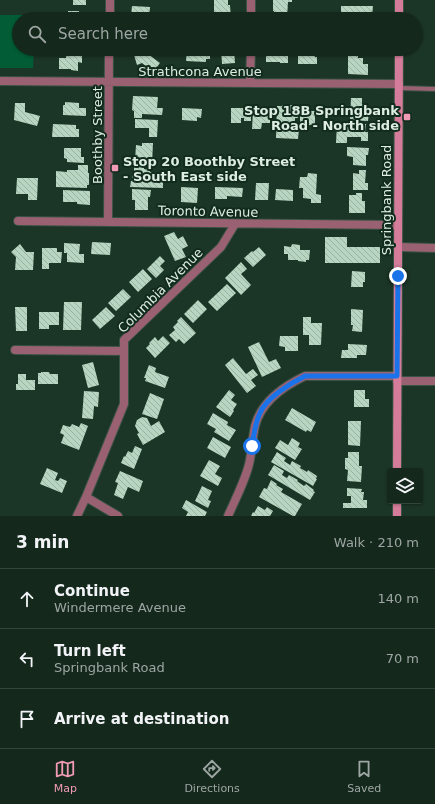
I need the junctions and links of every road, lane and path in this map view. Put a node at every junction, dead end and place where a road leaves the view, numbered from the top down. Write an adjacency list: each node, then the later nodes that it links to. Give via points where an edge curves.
1 (110, 0): 4 (street)
2 (251, 0): 5 (street)
3 (399, 0): 6 (main road)
4 (110, 12)
5 (251, 12)
6 (399, 12)
7 (109, 56): 11 (street, Boothby Street)
8 (251, 56): 12 (street)
9 (399, 56): 13 (main road, Springbank Road)
10 (0, 81): 11 (street, Strathcona Avenue)
11 (109, 82): 12 (street, Strathcona Avenue); 16 (street, Boothby Street)
12 (250, 83): 13 (street, Strathcona Avenue)
13 (399, 86): 14 (lane); 18 (main road, Springbank Road)
14 (435, 89)
15 (18, 221): 16 (street, Toronto Avenue)
16 (108, 222): 17 (street, Toronto Avenue)
17 (235, 224): 18 (street, Toronto Avenue); 22 (street, Columbia Avenue, via 221,247 124,340)
18 (398, 226): 19 (main road, Springbank Road)
19 (398, 247): 20 (street); 23 (main road, Springbank Road)
20 (435, 248)
21 (15, 350): 22 (street)
22 (124, 351): 26 (street, Columbia Avenue, via 124,404)
23 (397, 378): 24 (street); 25 (main road, Springbank Road); 30 (street, via 305,376 294,381 266,403 255,426 248,467)
24 (435, 381)
25 (397, 468)
26 (86, 497): 28 (street, Columbia Avenue); 29 (street)
27 (397, 504): 31 (main road)
28 (77, 516)
29 (118, 516)
30 (228, 516)
31 (396, 516)

